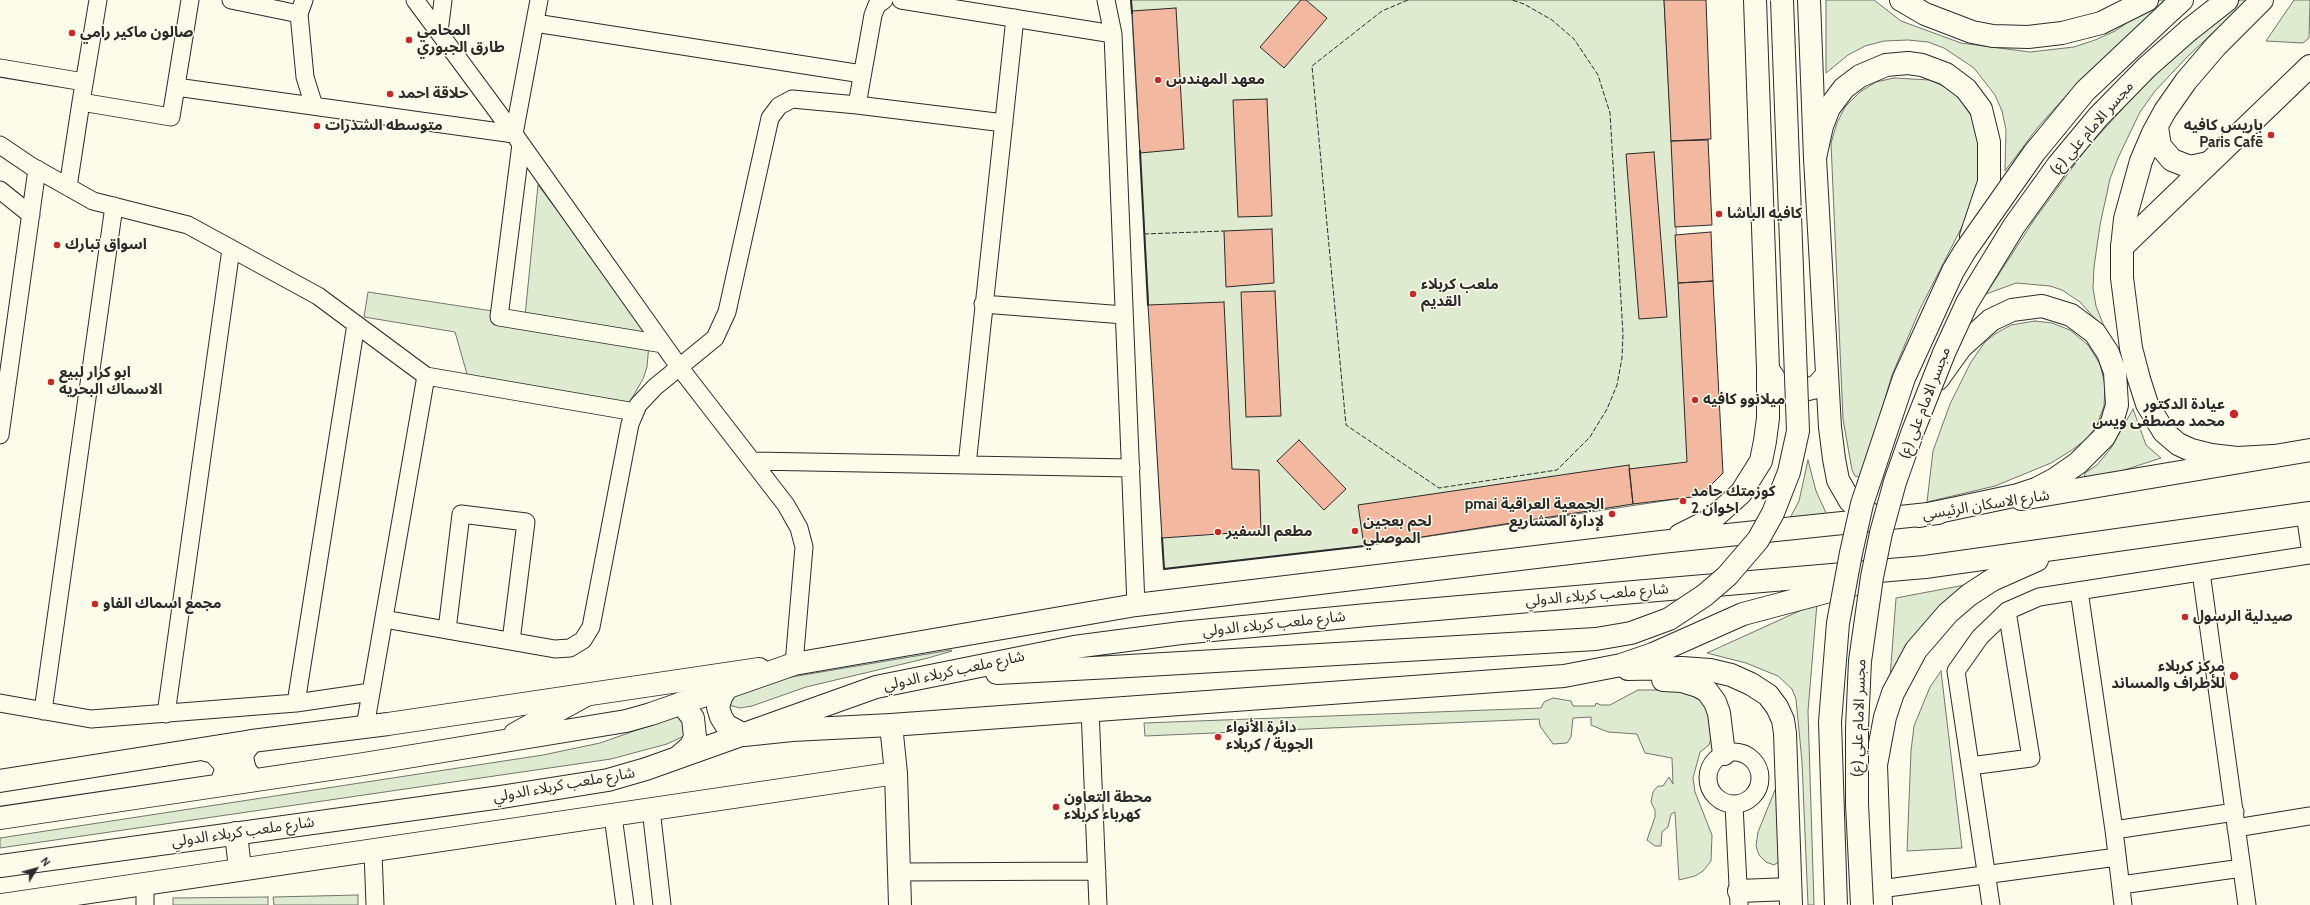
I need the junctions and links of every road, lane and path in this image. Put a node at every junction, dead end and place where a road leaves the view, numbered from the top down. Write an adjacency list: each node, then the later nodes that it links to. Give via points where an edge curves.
1 (98, 0): 26 (street)
2 (190, 0): 27 (street)
3 (232, 0): 18 (street)
4 (415, 0): 21 (street)
5 (443, 0): 21 (street)
6 (539, 0): 20 (street)
7 (884, 0): 25 (street, via 874,10)
8 (901, 0): 19 (street)
9 (1106, 0): 22 (street)
10 (1755, 0): 50 (main road)
11 (1782, 0): 79 (main road, bridge, via 1798,431 1789,472 1773,513 1748,552 1727,576 1705,595 1669,619 1631,632 1596,639 1017,671)
12 (1809, 0): 35 (main road)
13 (1901, 0): 14 (main road, via 1925,14 1972,32 1993,36 2028,37 2062,33 2094,25)
14 (2147, 0)
15 (2227, 0): 53 (main road, مجسر الامام علي (ع), bridge, via 2147,67 2098,117 2035,196 1997,251 1967,303)
16 (2262, 0): 32 (main road, via 2200,64 2176,95)
17 (2177, 5): 44 (main road, مجسر الامام علي (ع), bridge, via 2118,58 2058,123)
18 (302, 7): 30 (street, via 305,77)
19 (1015, 18): 22 (street); 31 (street)
20 (535, 23): 25 (street); 33 (street)
21 (439, 32): 33 (street)
22 (1113, 34): 46 (street)
23 (2310, 66): 36 (main road)
24 (0, 68): 26 (street)
25 (862, 74): 29 (street)
26 (84, 82): 28 (street)
27 (176, 87): 28 (street, via 171,117); 30 (street)
28 (81, 102): 38 (street)
29 (857, 105): 31 (street); 49 (street, via 792,99 774,111 766,126 728,312 714,338)
30 (314, 106): 33 (street)
31 (1004, 123): 45 (street)
32 (2157, 127): 36 (main road, via 2160,146 2172,160 2190,167); 42 (main road, via 2141,161 2130,195)
33 (518, 139): 48 (street); 48 (street, via 499,317)
34 (0, 145): 37 (street)
35 (1815, 158): 44 (main road, via 1825,116 1836,97 1860,76 1876,68 1895,64 1922,65 1946,74 1966,89 1983,115 1988,131 1990,159 1986,195); 51 (main road)
36 (2208, 163): 42 (main road)
37 (37, 170): 38 (street); 41 (street)
38 (68, 187): 40 (street, via 93,201)
39 (0, 190): 41 (street)
40 (114, 206): 43 (street, via 188,225); 87 (street)
41 (31, 215): 55 (street)
42 (2122, 247): 57 (main road, via 2122,278 2131,348 2147,404 2164,432 2178,444 2191,450 2237,458)
43 (231, 248): 47 (street, via 318,296); 88 (street)
44 (1965, 250): 130 (main road, مجسر الامام علي (ع), bridge, via 1904,378 1862,504 1849,560 1838,623 1830,716)
45 (983, 304): 46 (street); 59 (street)
46 (1124, 315): 60 (street)
47 (356, 324): 52 (street); 84 (street)
48 (663, 344): 49 (street)
49 (680, 368): 54 (street, via 655,387 638,405); 58 (street)
50 (1768, 369): 51 (main road, via 1774,380 1784,388 1800,391 1816,387); 64 (main road, via 1768,418 1765,441 1752,478 1741,493 1712,519 1699,527)
51 (1827, 375): 63 (main road, via 1830,427 1838,480 1854,505 1869,515)
52 (426, 376): 54 (street); 73 (street)
53 (1926, 397): 62 (main road, bridge, via 1961,347 1991,320 2012,310 2034,306 2067,313 2089,327 2105,347 2115,372 2117,405 2104,437 2078,463 2036,489); 131 (main road, مجسر الامام علي (ع), bridge, via 1895,482 1872,577 1864,629 1856,728)
54 (636, 412): 75 (street, via 626,444 591,627 577,644 563,649)
55 (0, 434)
56 (2310, 450): 57 (main road, شارع الاسكان الرئيسي)
57 (2274, 456): 62 (main road, شارع الاسكان الرئيسي)
58 (754, 462): 59 (street); 76 (street, via 790,511 799,528 804,547)
59 (967, 465): 60 (street)
60 (1131, 468): 71 (street)
61 (2307, 513): 65 (main road); 66 (street)
62 (1919, 516): 63 (main road, شارع الاسكان الرئيسي)
63 (1880, 518): 64 (main road, شارع الاسكان الرئيسي)
64 (1660, 542): 71 (main road, شارع ملعب كربلاء الدولي)
65 (2073, 547): 68 (main road); 121 (main road, via 2017,567 1969,595 1931,631 1903,671 1885,717 1876,765)
66 (2310, 547)
67 (2310, 555): 69 (street)
68 (1926, 567): 77 (main road, via 1743,614 1653,654); 79 (main road, شارع ملعب كربلاء الدولي, via 1181,633 1032,654)
69 (2201, 572): 70 (street); 107 (street)
70 (2079, 591): 72 (street, via 2039,597); 108 (street)
71 (1136, 605): 76 (main road, شارع ملعب كربلاء الدولي)
72 (2007, 611): 97 (street, via 1980,637 1956,671); 97 (street, via 2031,758)
73 (384, 619): 74 (street); 81 (street)
74 (447, 630): 75 (street); 75 (street, via 461,514 526,522)
75 (511, 641)
76 (794, 664): 80 (main road, شارع ملعب كربلاء الدولي); 82 (main road)
77 (1603, 670): 78 (main road); 120 (main road, via 1710,670 1731,675 1751,684 1768,696 1783,720 1785,733)
78 (1564, 676): 86 (main road); 95 (main road, via 1682,681 1698,686 1707,691 1715,702 1721,724)
79 (899, 682): 91 (main road, شارع ملعب كربلاء الدولي, via 830,702)
80 (735, 683): 85 (main road, شارع ملعب كربلاء الدولي); 91 (main road, via 726,689 718,707 726,725)
81 (372, 692): 84 (street); 90 (street)
82 (586, 695): 90 (main road); 93 (main road)
83 (0, 703): 87 (street)
84 (296, 703): 88 (street)
85 (681, 703): 93 (main road, شارع ملعب كربلاء الدولي, via 626,721); 96 (main road, via 693,718 695,737 684,753)
86 (1090, 709): 89 (main road); 115 (street)
87 (44, 711): 88 (street, via 91,719)
88 (166, 714)
89 (891, 725): 91 (main road); 98 (main road)
90 (365, 727): 92 (main road)
91 (744, 735): 96 (main road, شارع ملعب كربلاء الدولي)
92 (252, 741): 94 (main road); 99 (main road, via 242,758 245,770)
93 (501, 741): 99 (main road, شارع ملعب كربلاء الدولي)
94 (206, 750): 100 (main road); 101 (main road, via 214,752 224,763 226,770)
95 (1724, 754): 102 (street, via 1711,766 1708,783 1718,798); 102 (street, via 1732,752 1749,756 1759,769 1760,782 1756,794 1750,800)
96 (676, 758): 109 (main road, شارع ملعب كربلاء الدولي, via 646,769 594,782)
97 (1970, 766): 117 (street)
98 (896, 773): 103 (main road); 116 (main road)
99 (253, 780): 101 (main road, شارع ملعب كربلاء الدولي)
100 (0, 781)
101 (221, 784): 106 (main road, شارع ملعب كربلاء الدولي)
102 (1734, 805): 122 (street)
103 (650, 809): 104 (main road); 127 (street)
104 (613, 816): 110 (main road); 126 (street)
105 (2310, 816): 107 (street)
106 (0, 818)
107 (2235, 820): 108 (street); 113 (street)
108 (2114, 830): 111 (street)
109 (236, 833): 112 (main road, شارع ملعب كربلاء الدولي); 114 (main road)
110 (373, 852): 114 (main road); 125 (street)
111 (2117, 857): 117 (street); 119 (street)
112 (0, 866)
113 (2242, 868): 119 (street); 134 (street)
114 (240, 869): 118 (main road)
115 (1097, 871): 116 (street); 129 (street)
116 (899, 872): 128 (main road)
117 (1986, 874): 121 (street); 132 (street)
118 (145, 882): 123 (main road); 124 (street)
119 (2120, 885): 133 (street)
120 (1791, 897): 122 (main road)
121 (1880, 897)
122 (1739, 898)
123 (2, 905)
124 (145, 905)
125 (376, 905)
126 (625, 905)
127 (662, 905)
128 (900, 905)
129 (1098, 905)
130 (1836, 905)
131 (1862, 905)
132 (1990, 905)
133 (2123, 905)
134 (2247, 905)

